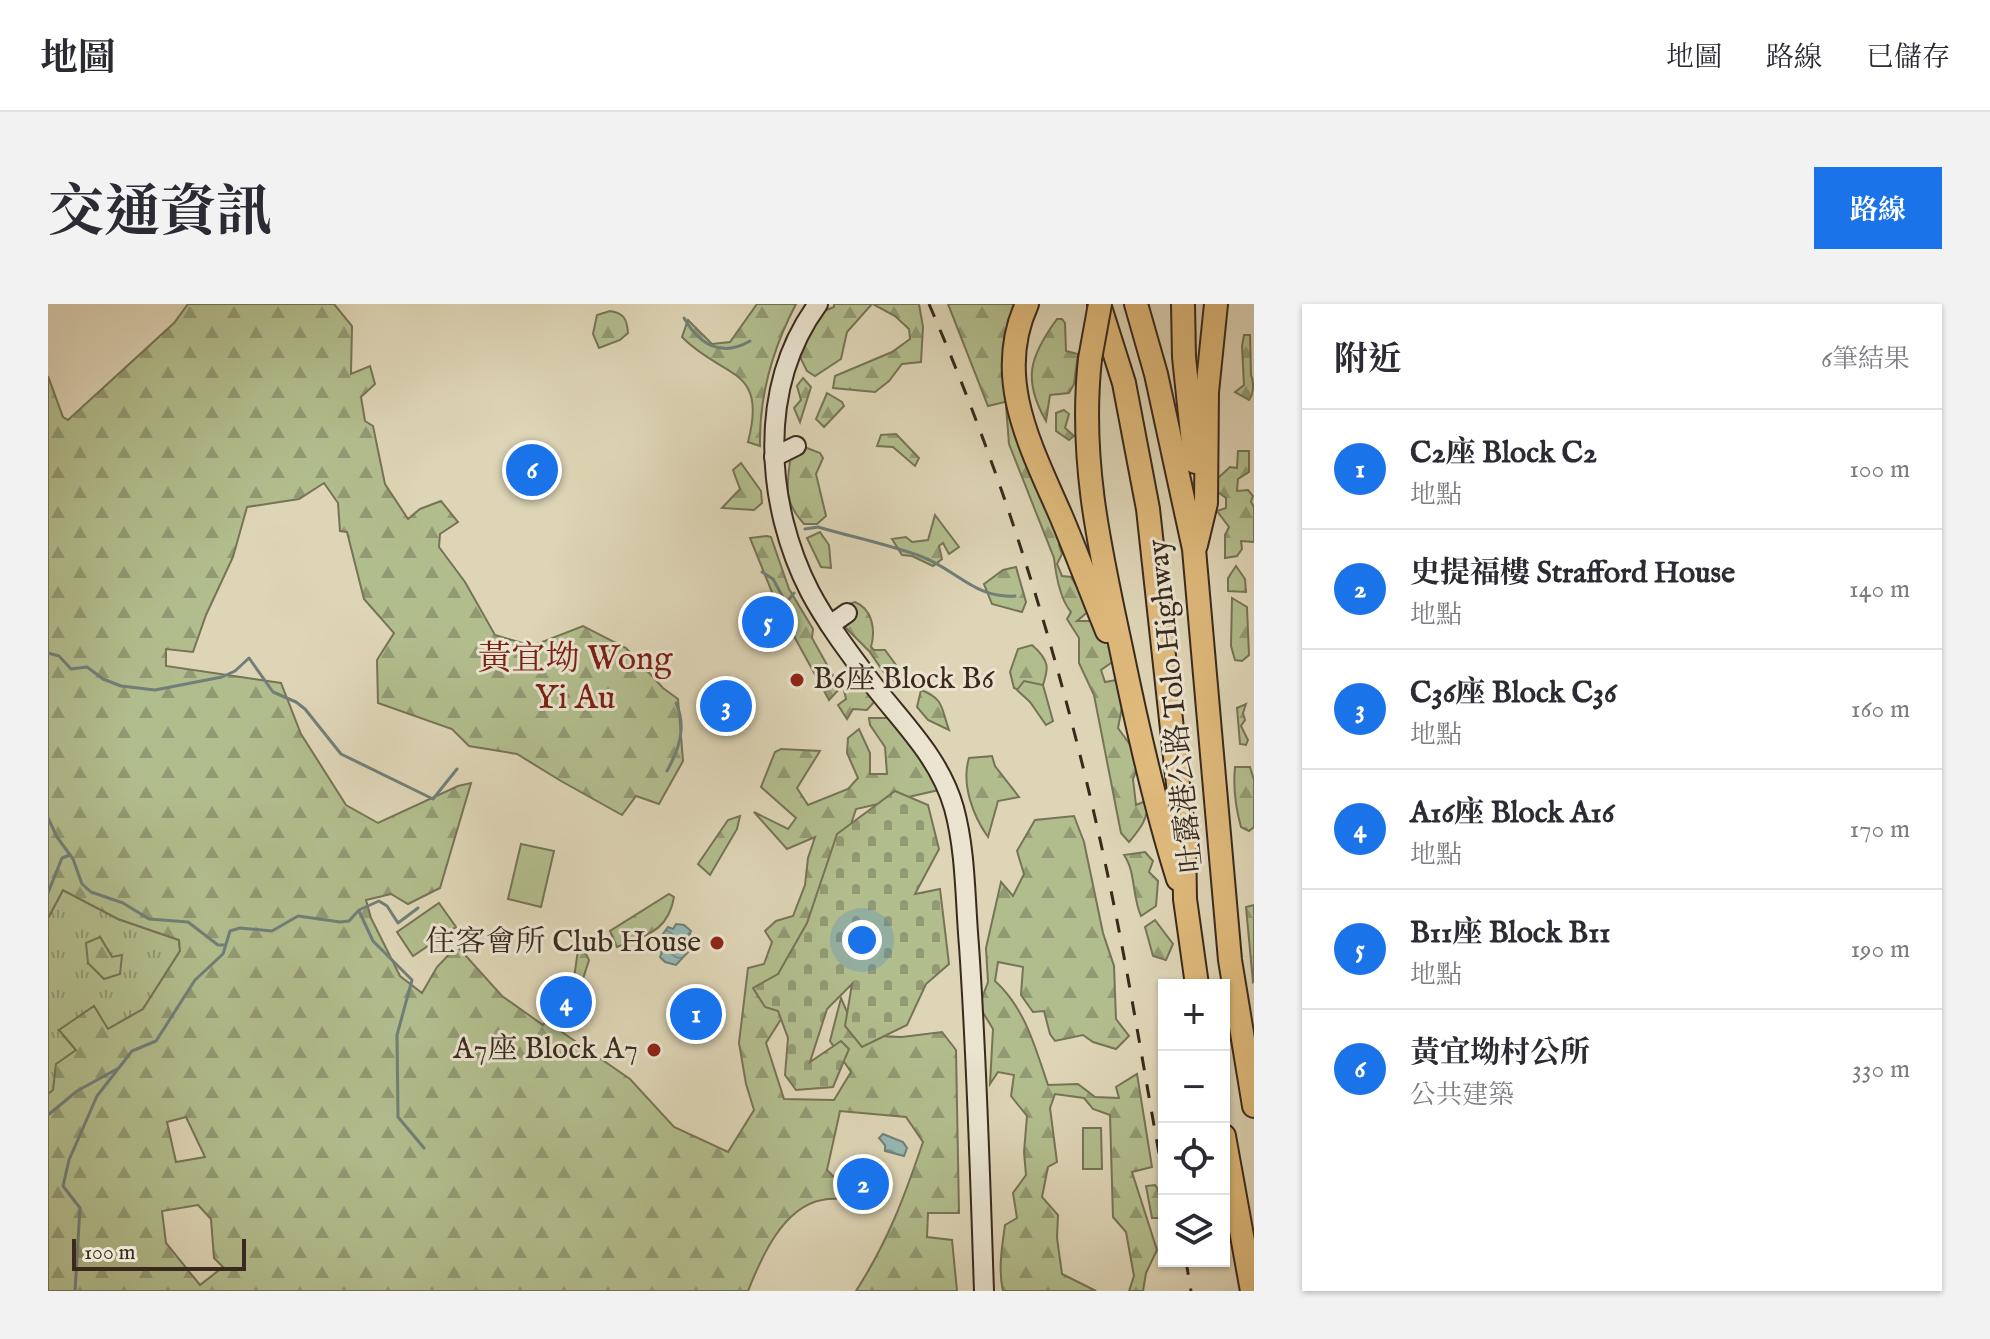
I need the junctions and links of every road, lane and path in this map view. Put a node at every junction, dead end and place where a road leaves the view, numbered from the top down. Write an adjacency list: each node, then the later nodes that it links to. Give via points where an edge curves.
1 (818, 304): 8 (main road, via 781,380)
2 (1027, 304): 13 (highway, via 1013,353 1016,400)
3 (1099, 304): 13 (highway, bridge, via 1090,359 1089,481); 14 (highway, 吐露港公路 Tolo Highway, via 1124,383 1148,509 1184,839)
4 (1136, 304): 10 (highway, 吐露港公路 Tolo Highway)
5 (1183, 304): 9 (highway)
6 (1216, 304): 9 (highway)
7 (796, 446): 8 (main road)
8 (774, 457): 12 (main road, via 783,516 801,572)
9 (1201, 525): 10 (highway)
10 (1194, 549): 16 (highway, 吐露港公路 Tolo Highway, via 1230,960)
11 (847, 613): 12 (main road)
12 (830, 625): 18 (main road, via 920,740 955,810 971,975)
13 (1128, 688): 14 (highway)
14 (1185, 899): 15 (highway, 吐露港公路 Tolo Highway)
15 (1196, 979)
16 (1254, 1106)
17 (1230, 1169): 19 (highway)
18 (984, 1291)
19 (1252, 1291)

